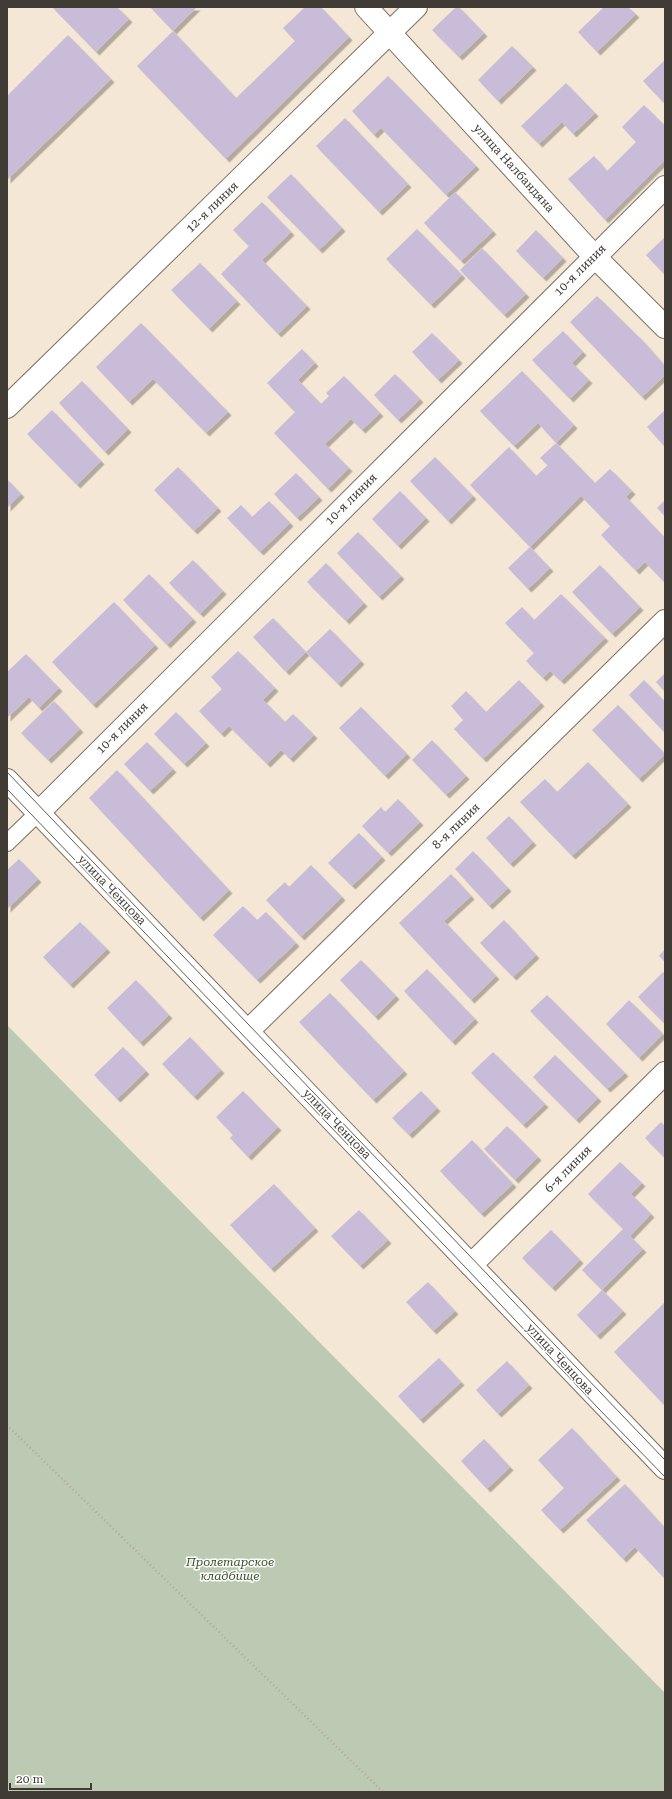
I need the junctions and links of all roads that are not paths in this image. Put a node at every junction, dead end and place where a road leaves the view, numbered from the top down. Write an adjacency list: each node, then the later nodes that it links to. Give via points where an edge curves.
1 (366, 7): 3 (street, улица Налбандяна)
2 (416, 7): 3 (street, 12-я линия)
3 (390, 33): 5 (street, улица Налбандяна); 7 (street, 12-я линия)
4 (665, 187): 5 (street, 10-я линия)
5 (594, 256): 6 (street, улица Налбандяна); 10 (street, 10-я линия)
6 (665, 328)
7 (7, 407)
8 (665, 621): 12 (street, 8-я линия)
9 (7, 780): 10 (street, улица Ченцова)
10 (38, 813): 11 (lane); 12 (street, улица Ченцова)
11 (7, 843)
12 (248, 1031): 14 (street, улица Ченцова)
13 (665, 1073): 14 (street, 6-я линия)
14 (471, 1264): 15 (street, улица Ченцова)
15 (665, 1468)

